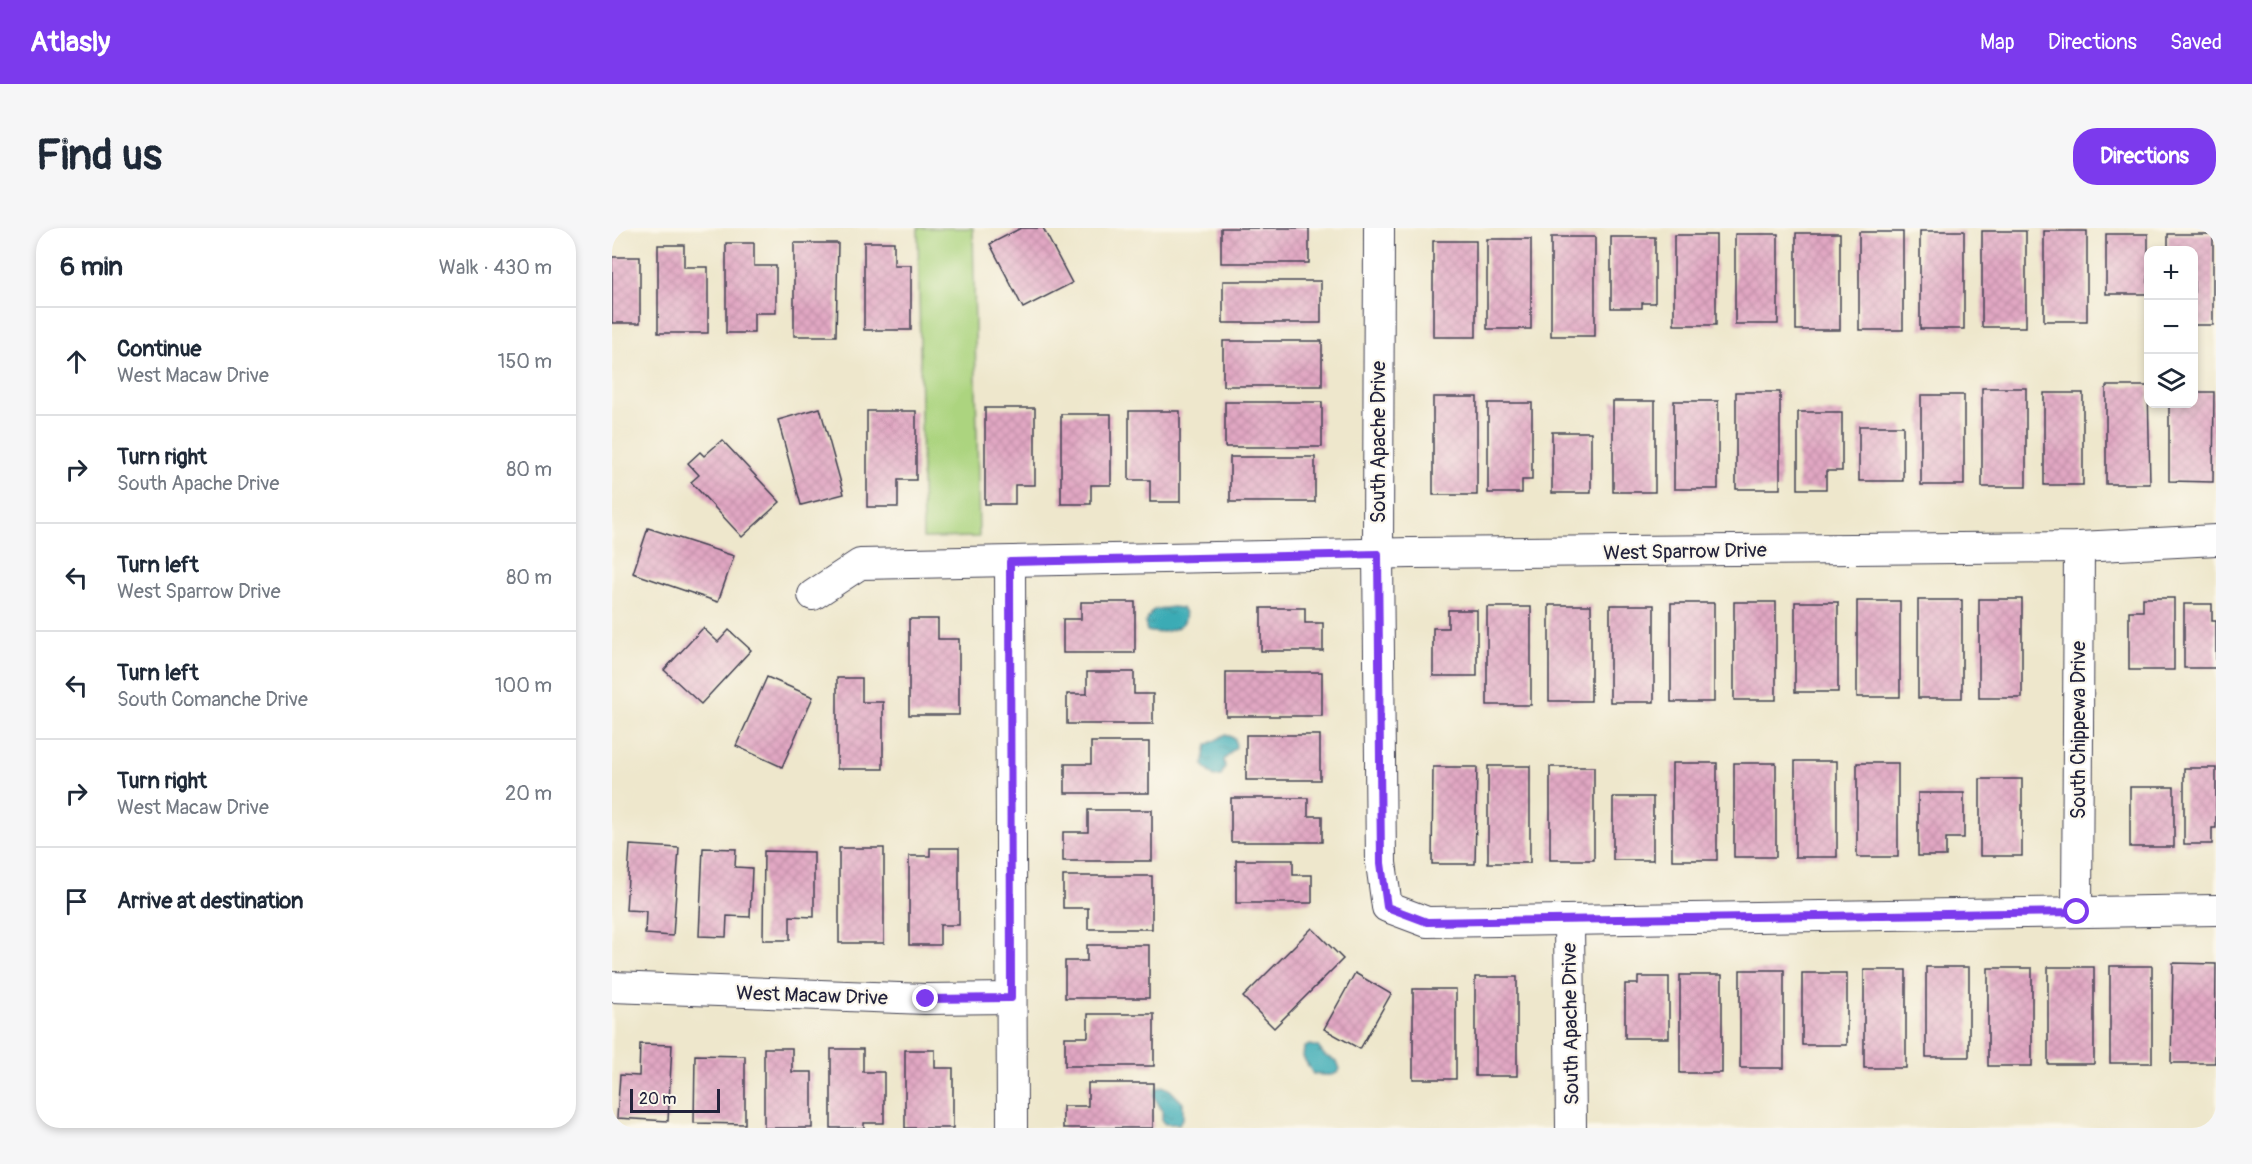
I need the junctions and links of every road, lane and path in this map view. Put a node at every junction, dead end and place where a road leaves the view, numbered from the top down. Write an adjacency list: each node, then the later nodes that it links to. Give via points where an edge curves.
1 (1379, 228): 4 (street, South Apache Drive)
2 (2216, 540): 3 (street, West Sparrow Drive)
3 (2079, 548): 4 (street, West Sparrow Drive); 8 (street, South Chippewa Drive)
4 (1378, 554): 5 (street, West Sparrow Drive); 9 (street, South Apache Drive, via 1381,863 1387,907 1427,922)
5 (1010, 562): 6 (street, West Sparrow Drive, via 860,564); 11 (street)
6 (813, 595)
7 (2216, 910): 8 (street)
8 (2077, 912): 9 (street)
9 (1569, 920): 13 (street, South Apache Drive)
10 (612, 987): 11 (street, West Macaw Drive, via 926,999)
11 (1011, 998): 12 (street)
12 (1012, 1128)
13 (1571, 1128)

